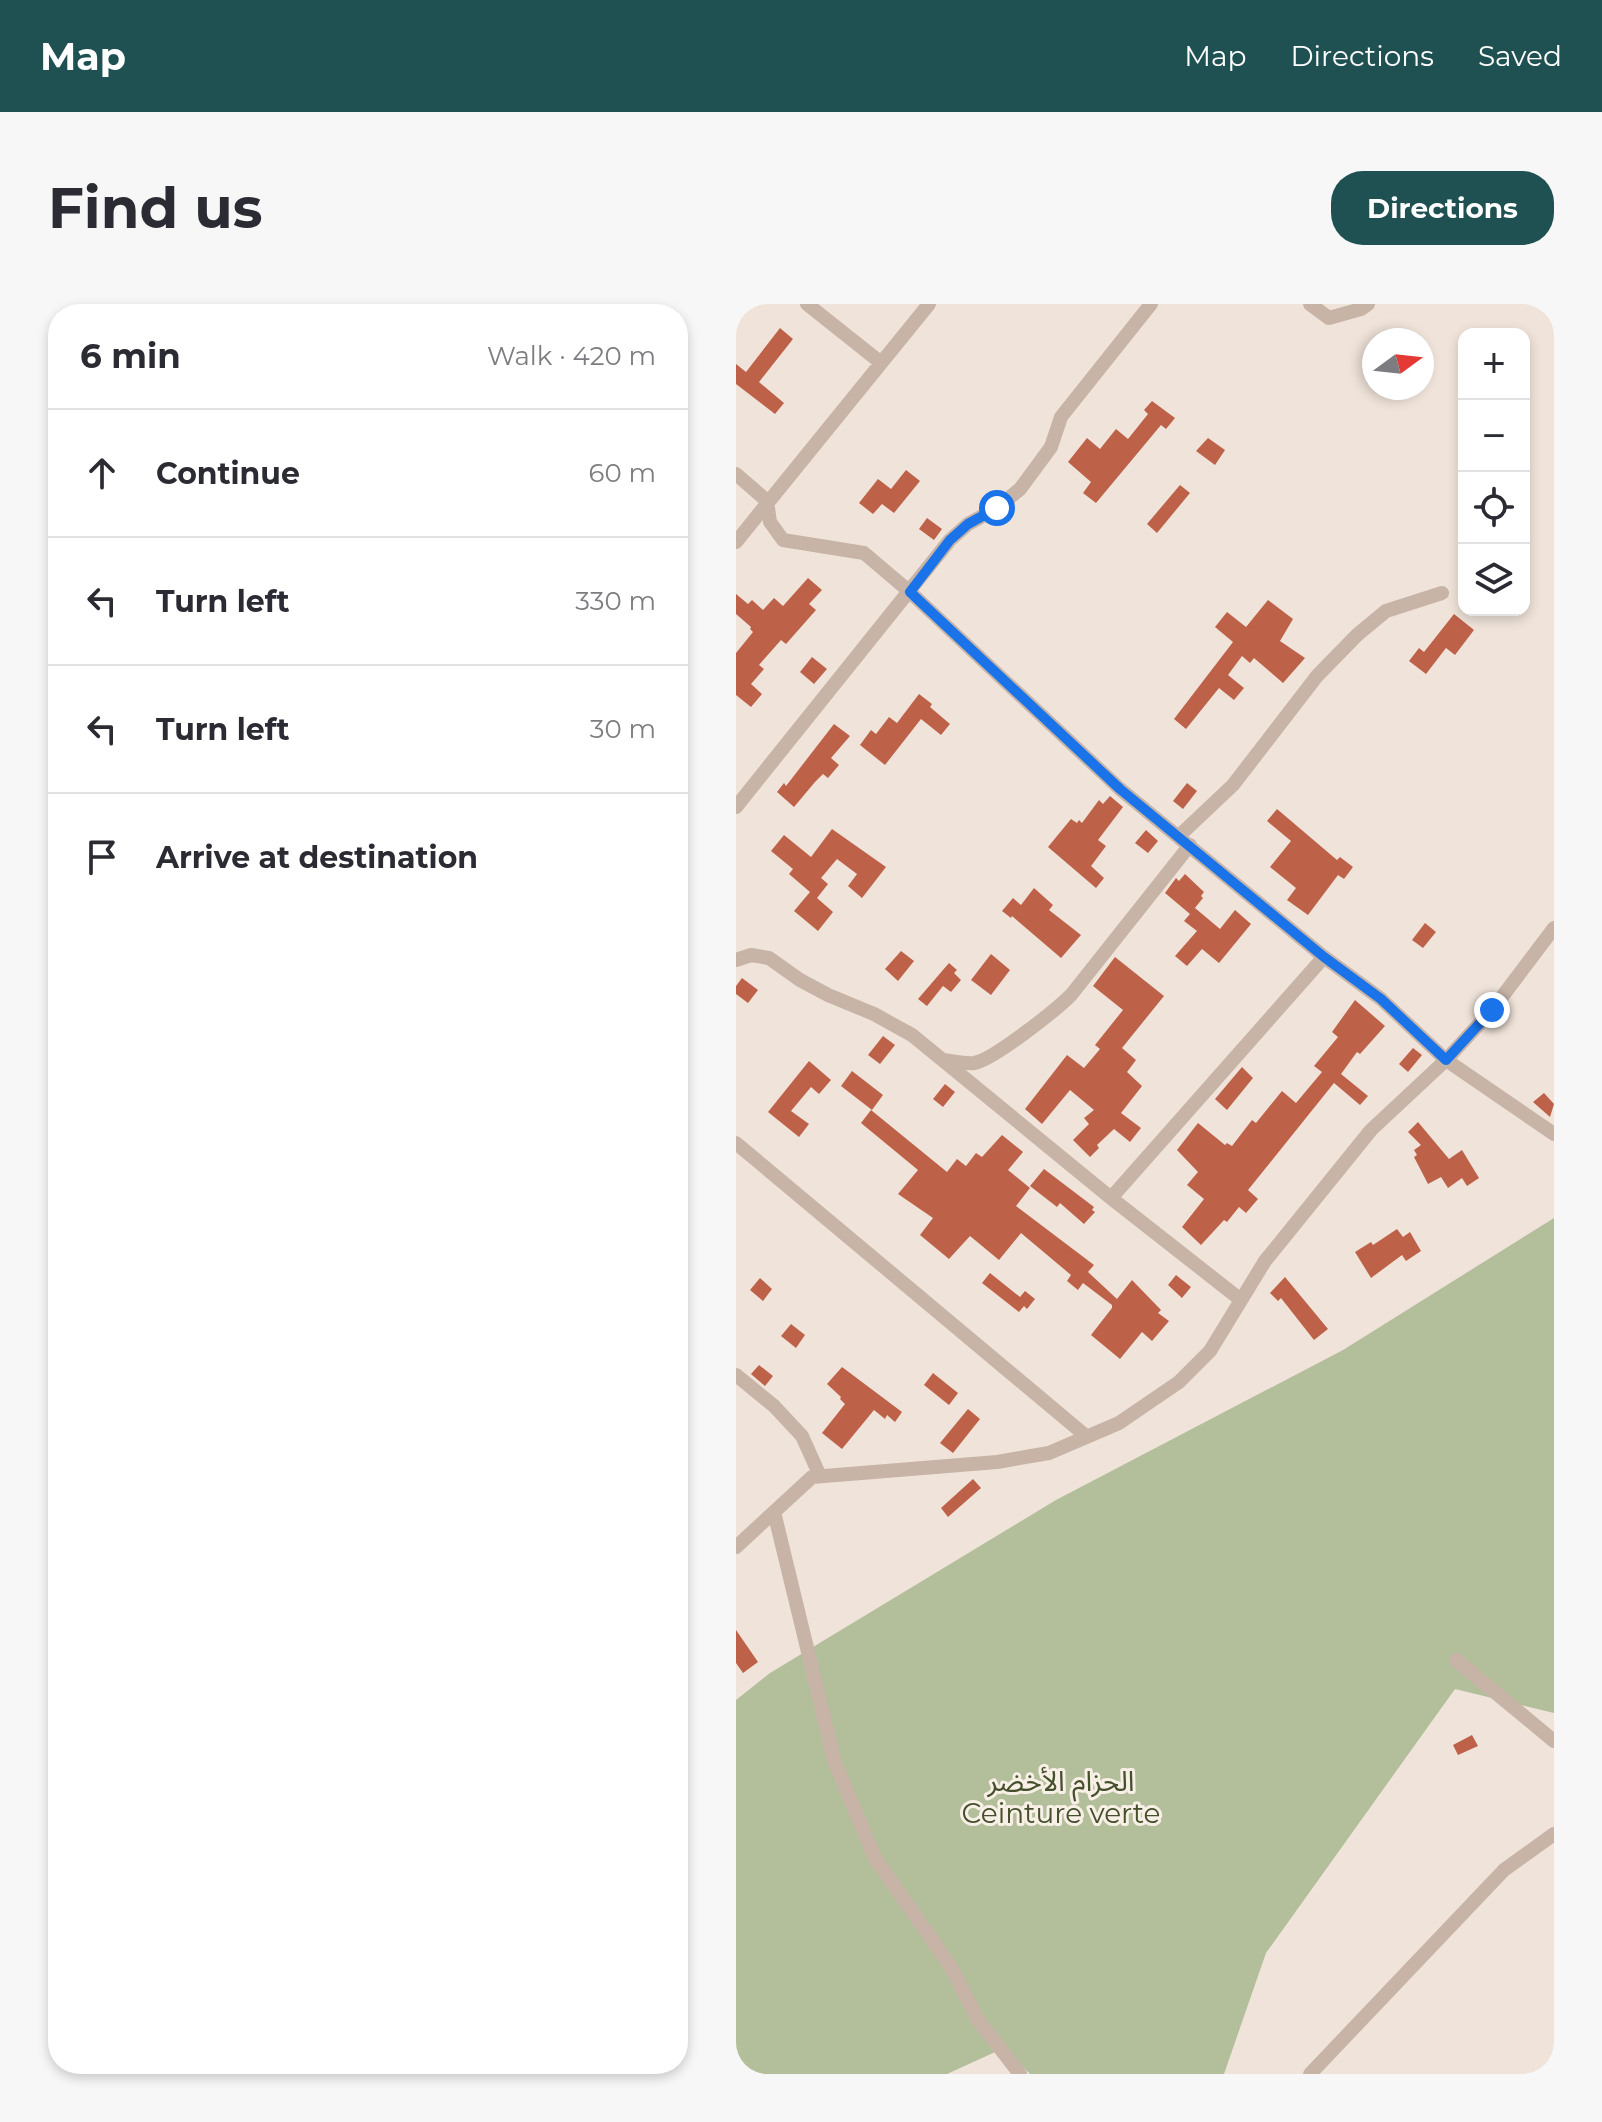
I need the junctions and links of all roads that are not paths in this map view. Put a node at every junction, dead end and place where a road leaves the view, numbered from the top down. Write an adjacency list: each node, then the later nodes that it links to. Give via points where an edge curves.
1 (807, 304): 6 (street)
2 (929, 304): 6 (street)
3 (1151, 304): 10 (street, via 1061,417 1051,447 1020,489 950,540)
4 (1310, 304): 5 (street, via 1329,318)
5 (1368, 304)
6 (880, 362): 8 (street)
7 (736, 474): 8 (street)
8 (767, 501): 9 (street); 10 (street, via 770,522 783,540 864,553)
9 (736, 542)
10 (910, 592): 12 (street); 13 (street, via 1120,789)
11 (1442, 593): 13 (street, via 1386,611 1357,635 1317,676)
12 (736, 807)
13 (1184, 840): 15 (street); 17 (street, via 1056,1010 996,1054 975,1063)
14 (1554, 928): 18 (street)
15 (1324, 957): 18 (street, via 1381,999); 21 (street)
16 (736, 960): 17 (street, via 751,955 769,958 800,980 912,1035)
17 (943, 1060): 21 (street)
18 (1446, 1060): 19 (street); 22 (street, via 1371,1130 1265,1261)
19 (1554, 1134)
20 (736, 1143): 24 (street)
21 (1111, 1198): 22 (street)
22 (1241, 1300): 24 (street, via 1210,1351 1179,1382 1119,1423)
23 (736, 1375): 25 (street, via 802,1436)
24 (1086, 1436): 25 (street, via 1049,1453 997,1462)
25 (820, 1476): 26 (street, via 812,1477)
26 (774, 1512): 27 (street); 31 (street, via 835,1763 875,1858 951,1967 978,2020)
27 (736, 1547)
28 (1456, 1660): 29 (street)
29 (1554, 1741)
30 (1554, 1834): 32 (street, via 1504,1870)
31 (1020, 2074)
32 (1310, 2074)

